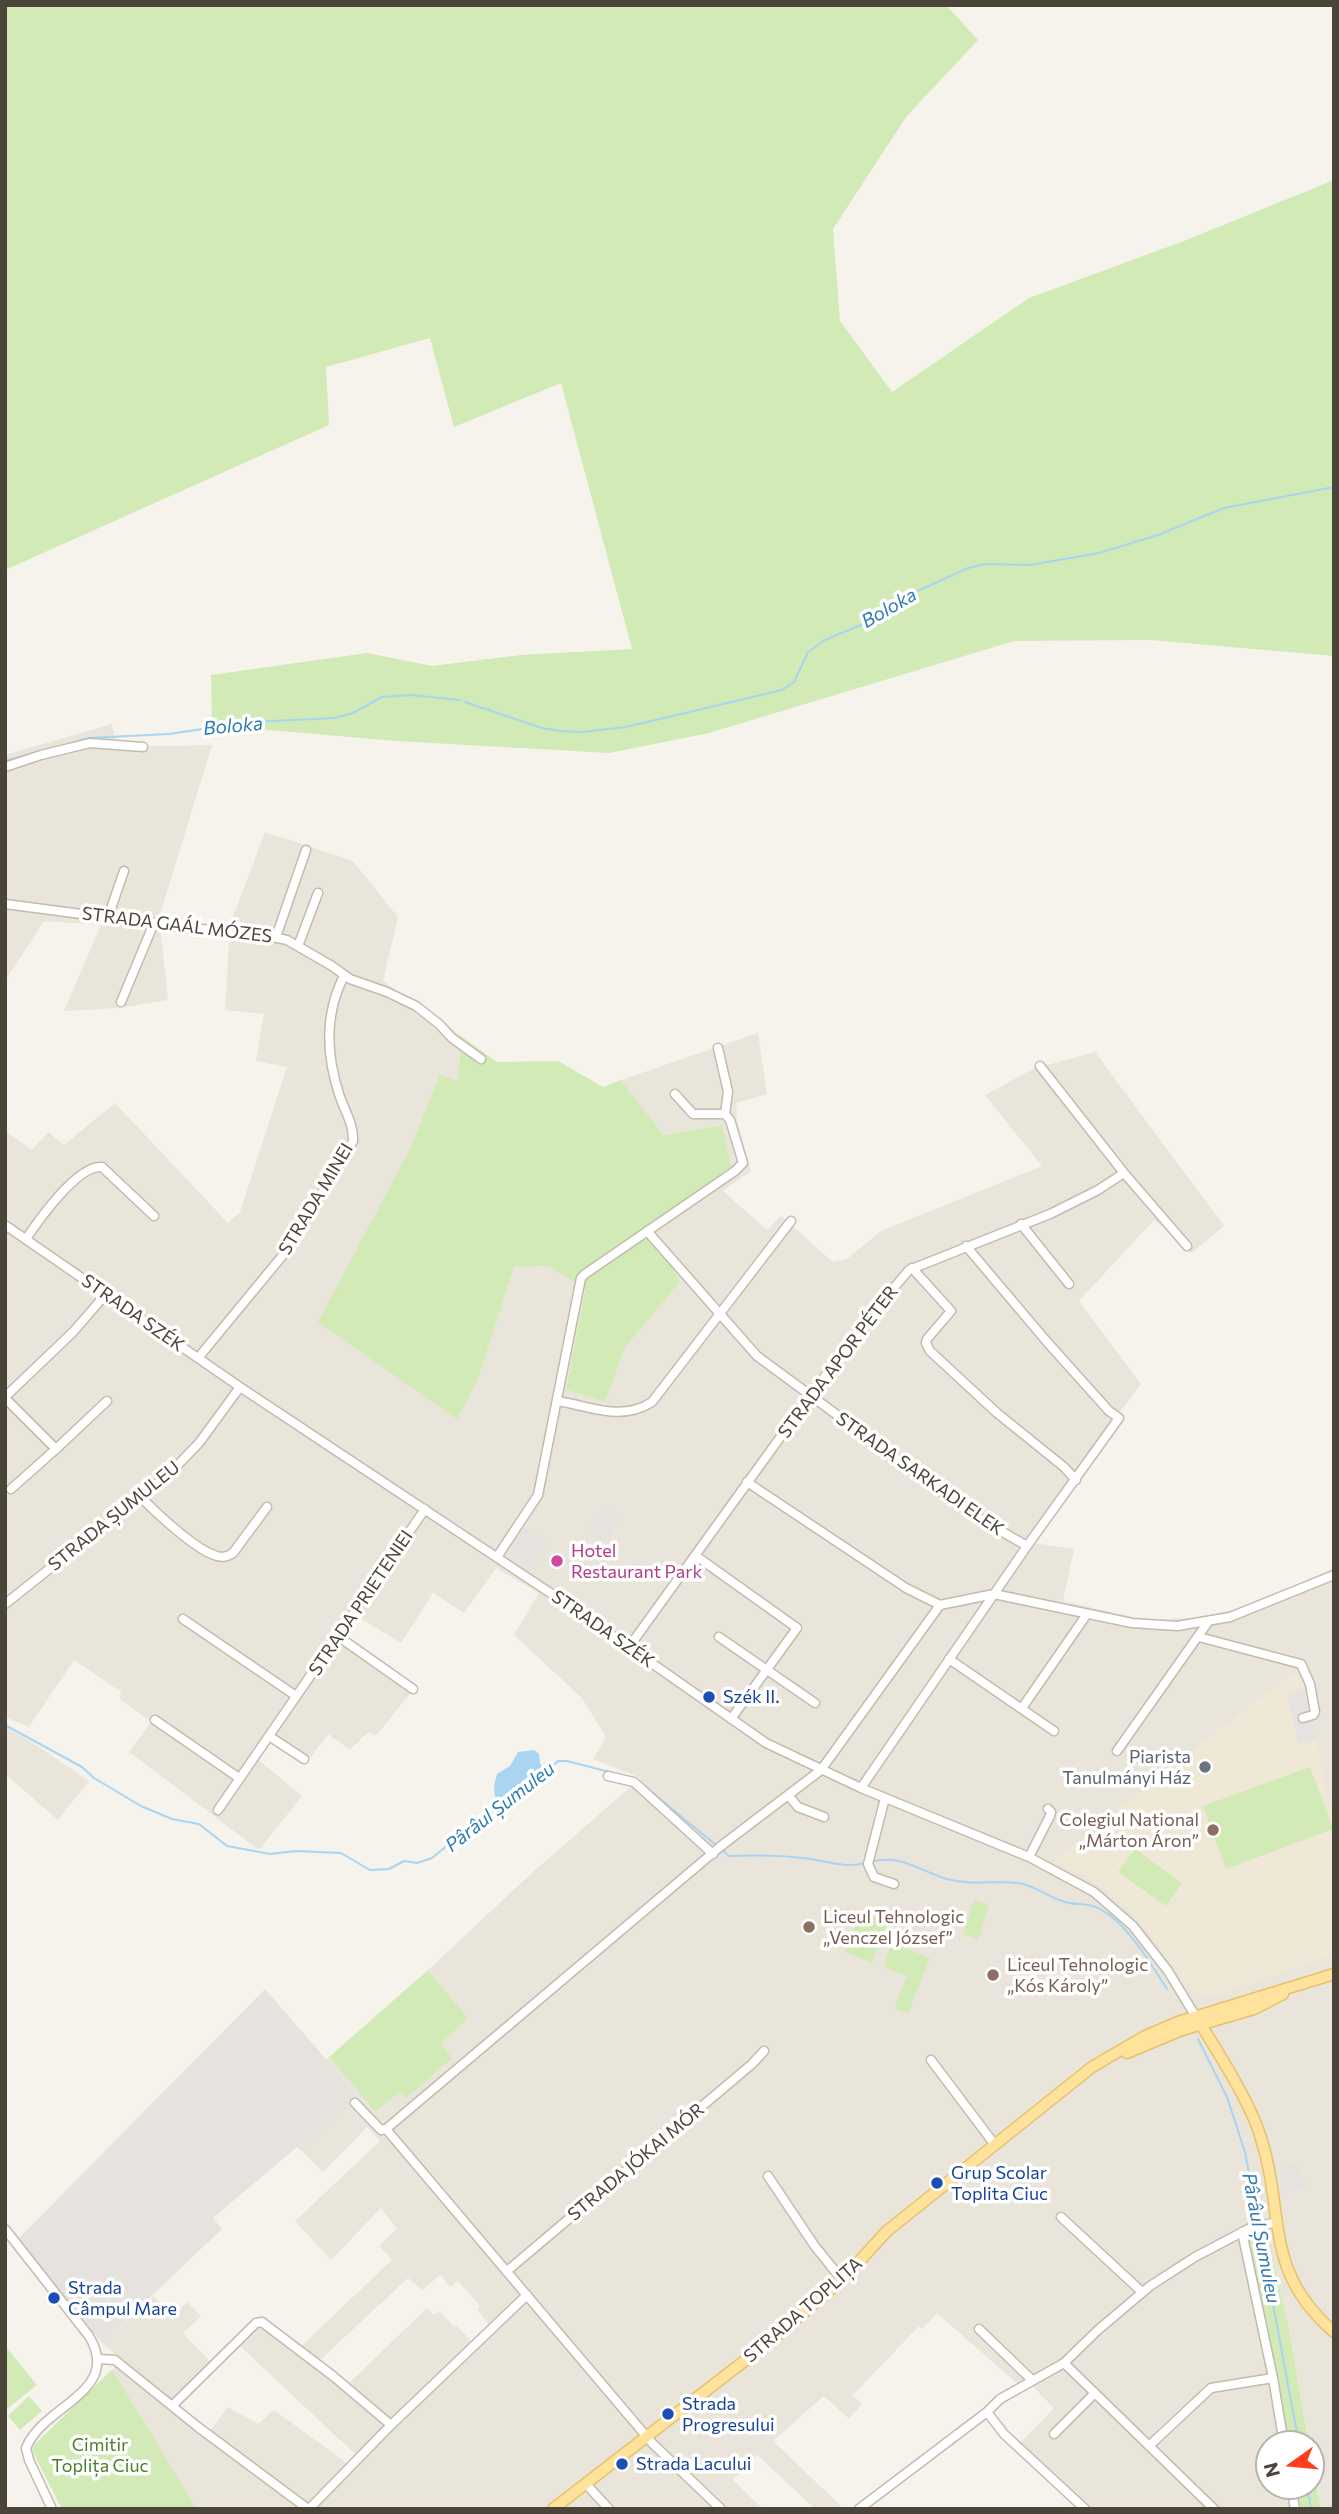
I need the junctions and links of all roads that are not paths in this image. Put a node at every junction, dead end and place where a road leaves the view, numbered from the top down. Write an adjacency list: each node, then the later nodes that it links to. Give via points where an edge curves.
1 (143, 747): 2 (street, via 90,743)
2 (5, 766)
3 (306, 850): 9 (street)
4 (124, 871): 7 (street)
5 (318, 893): 10 (street)
6 (5, 904): 7 (street, STRADA GAÁL MÓZES)
7 (108, 917): 8 (street, STRADA GAÁL MÓZES)
8 (154, 923): 9 (street, STRADA GAÁL MÓZES); 12 (street)
9 (276, 937): 10 (street, STRADA GAÁL MÓZES)
10 (298, 946): 11 (street, STRADA GAÁL MÓZES)
11 (344, 976): 14 (street, STRADA GAÁL MÓZES, via 416,1006); 31 (street, STRADA MINEI, via 331,1008 329,1033 335,1078 353,1141 288,1249)
12 (121, 1002)
13 (718, 1048): 17 (street, via 728,1092)
14 (481, 1059)
15 (1040, 1066): 18 (street)
16 (675, 1094): 17 (street, via 692,1114)
17 (725, 1114): 23 (street, via 743,1163)
18 (1124, 1173): 21 (street, STRADA APOR PÉTER, via 1051,1214); 26 (street)
19 (154, 1216): 24 (street, via 102,1167 95,1166 44,1212)
20 (791, 1221): 30 (street)
21 (1021, 1224): 25 (street, STRADA APOR PÉTER); 28 (street)
22 (5, 1225): 24 (street, STRADA SZÉK)
23 (647, 1231): 30 (street, STRADA SARKADI ELEK); 36 (street, via 581,1278)
24 (26, 1239): 29 (street, STRADA SZÉK)
25 (966, 1246): 27 (street, STRADA APOR PÉTER); 38 (street, via 1119,1418)
26 (1188, 1246)
27 (912, 1268): 33 (street, STRADA APOR PÉTER); 38 (street, via 951,1311 927,1339 930,1352)
28 (1069, 1283)
29 (106, 1294): 31 (street, STRADA SZÉK); 34 (street)
30 (720, 1315): 33 (street, STRADA SARKADI ELEK, via 757,1356); 36 (street, via 662,1392 641,1409 627,1413)
31 (198, 1358): 32 (street, STRADA SZÉK)
32 (240, 1387): 41 (street, STRADA ȘUMULEU, via 185,1460); 43 (street, STRADA SZÉK)
33 (810, 1396): 39 (street, STRADA APOR PÉTER); 44 (street, STRADA SARKADI ELEK, via 973,1515)
34 (5, 1397): 37 (street)
35 (107, 1401): 37 (street)
36 (557, 1401): 46 (street, via 538,1496)
37 (56, 1449): 40 (street)
38 (1076, 1480): 44 (street)
39 (747, 1482): 45 (street, STRADA APOR PÉTER); 50 (street, via 906,1588)
40 (11, 1489)
41 (141, 1497): 42 (street, via 197,1545 225,1558); 49 (street, STRADA ȘUMULEU)
42 (267, 1507)
43 (425, 1509): 46 (street, STRADA SZÉK); 54 (street, STRADA PRIETENIEI)
44 (1027, 1546): 48 (street)
45 (696, 1556): 57 (street, STRADA APOR PÉTER); 59 (street, via 797,1628)
46 (497, 1557): 57 (street, STRADA SZÉK)
47 (1334, 1574): 53 (street)
48 (994, 1594): 50 (street); 51 (street); 58 (street)
49 (5, 1604)
50 (940, 1605): 71 (street)
51 (1087, 1614): 53 (street, via 1148,1626); 63 (street)
52 (183, 1619): 61 (street)
53 (1208, 1622): 56 (street)
54 (339, 1637): 60 (street); 61 (street, STRADA PRIETENIEI)
55 (719, 1637): 59 (street)
56 (1199, 1637): 64 (street, via 1301,1664 1315,1712); 69 (street)
57 (629, 1647): 65 (street, STRADA SZÉK)
58 (949, 1659): 63 (street); 74 (street)
59 (766, 1670): 62 (street); 65 (street)
60 (413, 1689)
61 (296, 1696): 68 (street, STRADA PRIETENIEI)
62 (815, 1703)
63 (1022, 1708): 67 (street)
64 (1303, 1718)
65 (731, 1719): 71 (street, STRADA SZÉK)
66 (155, 1720): 73 (street)
67 (1054, 1731)
68 (269, 1736): 70 (street); 73 (street, STRADA PRIETENIEI)
69 (1116, 1751)
70 (304, 1759)
71 (821, 1770): 74 (street, STRADA SZÉK); 75 (street)
72 (608, 1776): 80 (street, via 634,1782)
73 (239, 1778): 78 (street, STRADA PRIETENIEI)
74 (861, 1788): 76 (street, STRADA SZÉK)
75 (788, 1795): 79 (street, via 798,1807); 80 (street)
76 (885, 1798): 81 (street, STRADA SZÉK); 82 (street, via 869,1864 874,1877)
77 (1048, 1809): 81 (street, via 1050,1816)
78 (218, 1810)
79 (824, 1817)
80 (717, 1850): 88 (street)
81 (1029, 1857): 84 (street, STRADA SZÉK, via 1075,1880 1118,1910 1155,1953)
82 (894, 1884)
83 (1334, 1974): 84 (main road, STRADA TOPLIȚA)
84 (1199, 2021): 89 (main road, STRADA TOPLIȚA, via 1145,2036 1105,2058); 92 (main road, via 1258,2128)
85 (764, 2051): 95 (street, STRADA JÓKAI MÓR)
86 (931, 2060): 89 (street)
87 (355, 2103): 88 (street, via 381,2130)
88 (386, 2129): 95 (street)
89 (995, 2145): 96 (main road, STRADA TOPLIȚA, via 887,2231)
90 (768, 2176): 96 (street)
91 (1061, 2217): 97 (street)
92 (1276, 2222): 94 (street); 100 (main road, via 1294,2286 1309,2309)
93 (5, 2229): 101 (street, via 89,2336)
94 (1242, 2232): 97 (street); 103 (street)
95 (507, 2270): 98 (street)
96 (842, 2280): 111 (main road, STRADA TOPLIȚA)
97 (1142, 2292): 102 (street)
98 (527, 2295): 108 (street); 111 (street)
99 (979, 2329): 104 (street)
100 (1334, 2332)
101 (99, 2359): 106 (street, via 115,2360); 114 (street, via 91,2384 38,2428 26,2448)
102 (1063, 2363): 104 (street); 105 (street)
103 (1273, 2378): 109 (street); 112 (street, via 1211,2388)
104 (1032, 2380): 107 (street)
105 (1096, 2393): 110 (street); 112 (street)
106 (172, 2406): 108 (street, via 262,2322); 115 (street)
107 (987, 2412): 119 (street); 120 (street, via 1004,2434)
108 (391, 2425): 115 (street)
109 (1282, 2430)
110 (1054, 2434)
111 (647, 2437): 113 (main road, STRADA TOPLIȚA); 118 (street)
112 (1149, 2446): 121 (street)
113 (586, 2484): 116 (main road, STRADA TOPLIȚA); 117 (street)
114 (52, 2509)
115 (309, 2509)
116 (553, 2509)
117 (609, 2509)
118 (721, 2509)
119 (859, 2509)
120 (1085, 2509)
121 (1214, 2509)

